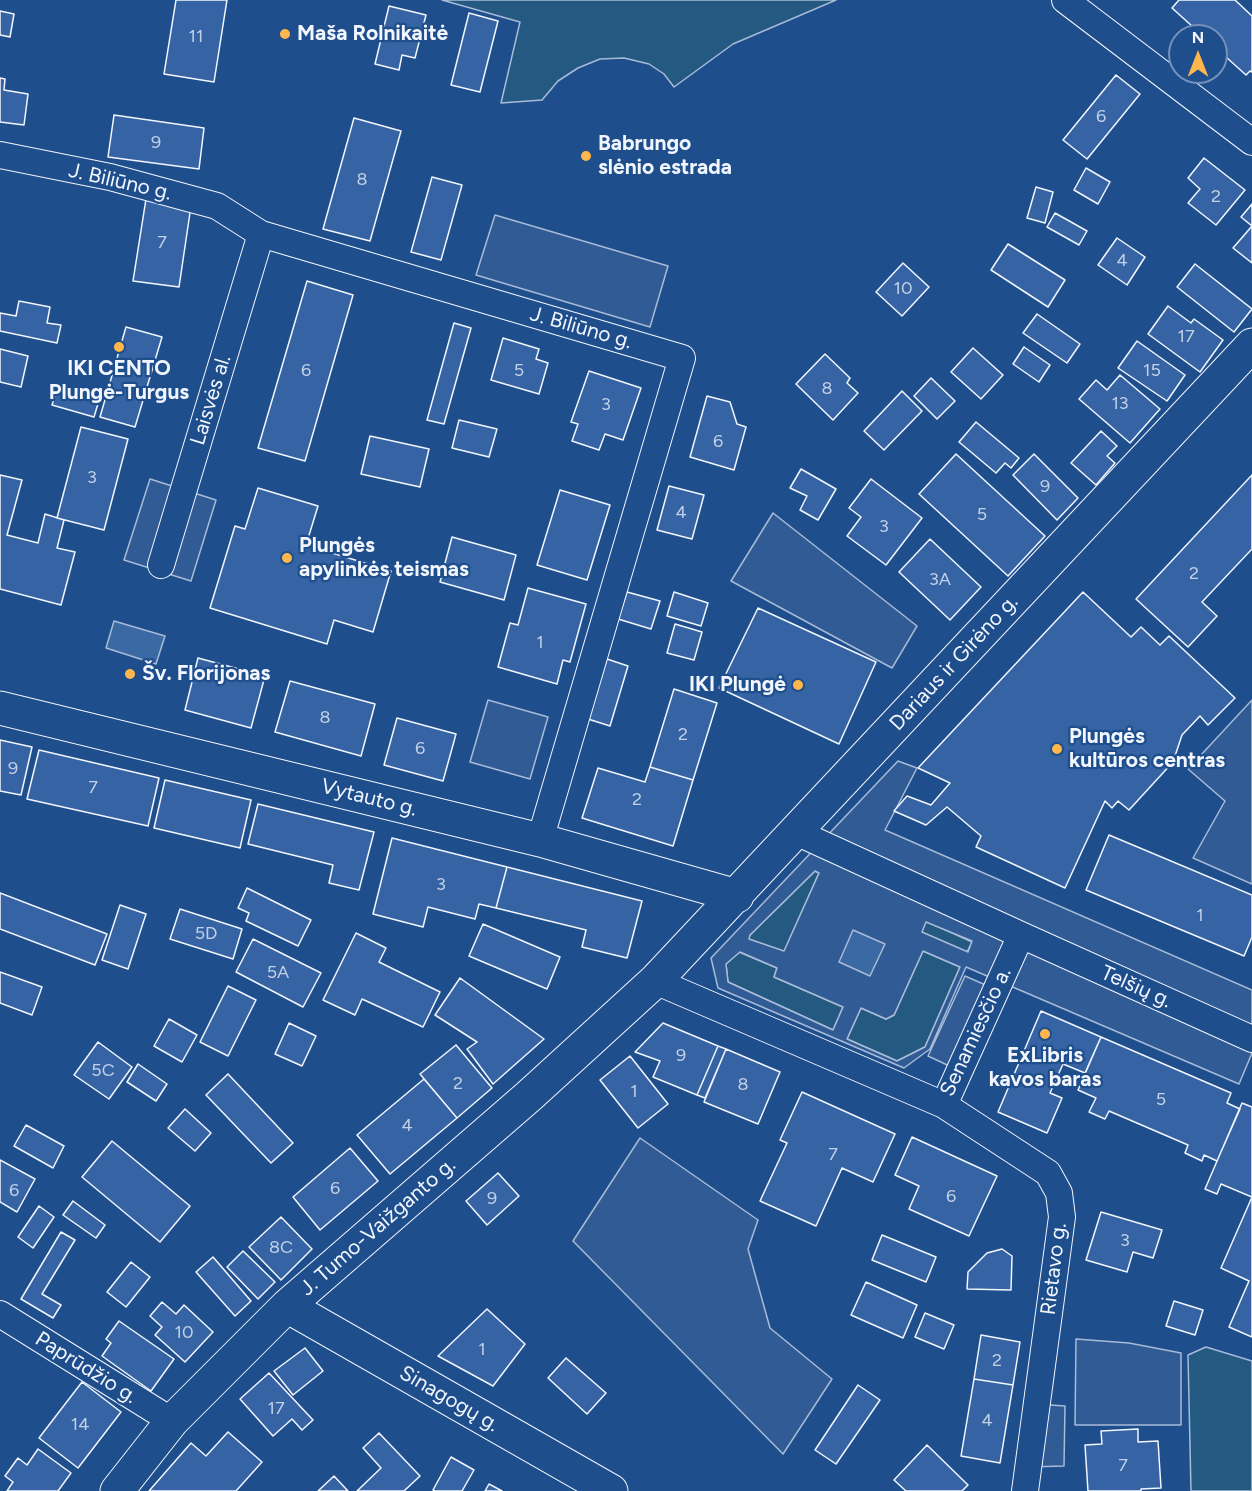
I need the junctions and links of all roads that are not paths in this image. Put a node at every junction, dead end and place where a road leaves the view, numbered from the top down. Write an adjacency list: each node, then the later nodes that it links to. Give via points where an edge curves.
1 (1065, 0): 2 (street)
2 (1252, 142)
3 (0, 156): 4 (street, J. Biliūno g., via 110,177 218,206)
4 (261, 234): 6 (street, Laisvės al.); 9 (street, J. Biliūno g., via 682,358)
5 (1252, 345): 8 (main road, Dariaus ir Girėno g.)
6 (161, 565)
7 (0, 708): 9 (main road, Vytauto g.)
8 (796, 832): 10 (main road, Dariaus ir Girėno g.); 11 (street)
9 (540, 840): 10 (main road, Vytauto g.)
10 (736, 896): 12 (main road, Dariaus ir Girėno g.)
11 (1021, 935): 13 (street, Telšių g.); 14 (street, Senamiesčio a.)
12 (655, 981): 14 (street, Senamiesčio a.); 15 (main road, J. Tumo-Vaižganto g.)
13 (1252, 1039)
14 (944, 1105): 20 (street, Rietavo g., via 1048,1173 1059,1192 1062,1216)
15 (287, 1306): 17 (main road, J. Tumo-Vaižganto g.); 19 (main road, Sinagogų g.)
16 (0, 1314): 17 (street, Paprūdžio g.)
17 (172, 1421): 18 (main road, J. Tumo-Vaižganto g.)
18 (117, 1491)
19 (611, 1491)
20 (1024, 1491)

